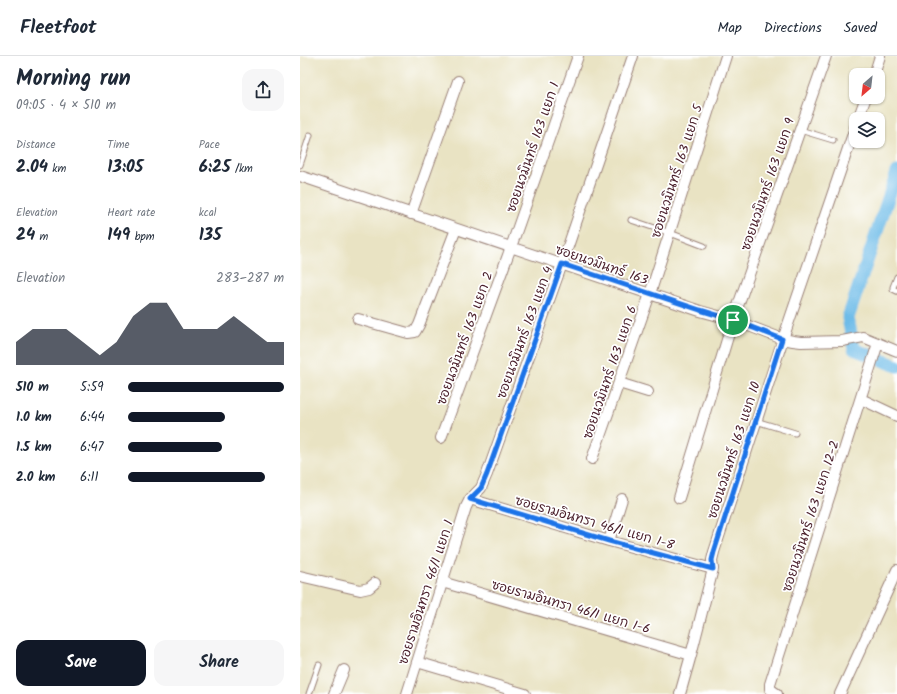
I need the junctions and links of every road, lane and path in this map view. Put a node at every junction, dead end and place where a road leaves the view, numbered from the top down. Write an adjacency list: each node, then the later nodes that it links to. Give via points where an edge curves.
1 (578, 56): 19 (street, ซอยนวมินทร์ 163 แยก 1)
2 (633, 56): 20 (street, ซอยนวมินทร์ 163 แยก 4)
3 (726, 56): 17 (street, ซอยนวมินทร์ 163 แยก 5)
4 (826, 56): 8 (street, ซอยนวมินทร์ 163 แยก 9)
5 (880, 56): 6 (street)
6 (876, 68)
7 (458, 81): 14 (street)
8 (800, 130): 10 (lane); 25 (street, ซอยนวมินทร์ 163 แยก 9)
9 (310, 135): 12 (lane)
10 (833, 140)
11 (849, 145): 26 (street)
12 (300, 165)
13 (300, 176): 14 (street, ซอยนวมินทร์ 163)
14 (411, 214): 16 (street, ซอยนวมินทร์ 163)
15 (631, 220): 17 (lane)
16 (456, 229): 19 (street, ซอยนวมินทร์ 163); 24 (street, via 420,325 415,332 408,333)
17 (670, 233): 18 (lane); 23 (street, ซอยนวมินทร์ 163 แยก 5)
18 (704, 246)
19 (511, 248): 20 (street, ซอยนวมินทร์ 163); 35 (street, ซอยนวมินทร์ 163 แยก 2)
20 (562, 264): 23 (street, ซอยนวมินทร์ 163); 38 (street, ซอยนวมินทร์ 163 แยก 4, via 487,474 481,488)
21 (897, 277): 22 (lane, via 893,290)
22 (897, 291)
23 (650, 294): 25 (street, ซอยนวมินทร์ 163); 29 (street, ซอยนวมินทร์ 163 แยก 6)
24 (358, 319)
25 (733, 320): 26 (street, ซอยนวมินทร์ 163); 37 (street, ซอยนวมินทร์ 163 แยก 9)
26 (782, 339): 27 (street, ซอยนวมินทร์ 163, via 801,342 842,341 863,337); 33 (street, ซอยนวมินทร์ 163 แยก 10)
27 (877, 347): 28 (street, ซอยนวมินทร์ 163); 31 (street, ซอยนวมินทร์ 163 แยก 12-2)
28 (897, 351)
29 (619, 383): 30 (street); 36 (street, ซอยนวมินทร์ 163 แยก 6)
30 (648, 392)
31 (861, 399): 32 (street); 55 (street, ซอยนวมินทร์ 163 แยก 12-2, via 770,684 770,689)
32 (897, 416)
33 (756, 421): 34 (lane); 41 (street, ซอยนวมินทร์ 163 แยก 10, via 714,552)
34 (795, 433)
35 (441, 438)
36 (592, 459)
37 (679, 498)
38 (470, 499): 40 (street, ซอยรามอินทรา 46/1 แยก 1-8); 44 (street, ซอยรามอินทรา 46/1 แยก 1)
39 (622, 499): 40 (street)
40 (609, 541): 41 (street, ซอยรามอินทรา 46/1 แยก 1-8)
41 (713, 569): 46 (street, ซอยนวมินทร์ 163 แยก 10)
42 (897, 570): 56 (street)
43 (300, 576): 45 (street, via 360,590)
44 (442, 582): 46 (street, ซอยรามอินทรา 46/1 แยก 1-6); 47 (street, ซอยรามอินทรา 46/1 แยก 1)
45 (375, 584)
46 (692, 655): 54 (street, ซอยนวมินทร์ 163 แยก 10)
47 (417, 662): 52 (street, ซอยรามอินทรา 46/1 แยก 1); 53 (street)
48 (319, 665): 50 (lane)
49 (344, 670): 51 (street)
50 (309, 694)
51 (334, 694)
52 (407, 694)
53 (524, 694)
54 (680, 694)
55 (777, 694)
56 (840, 694)

